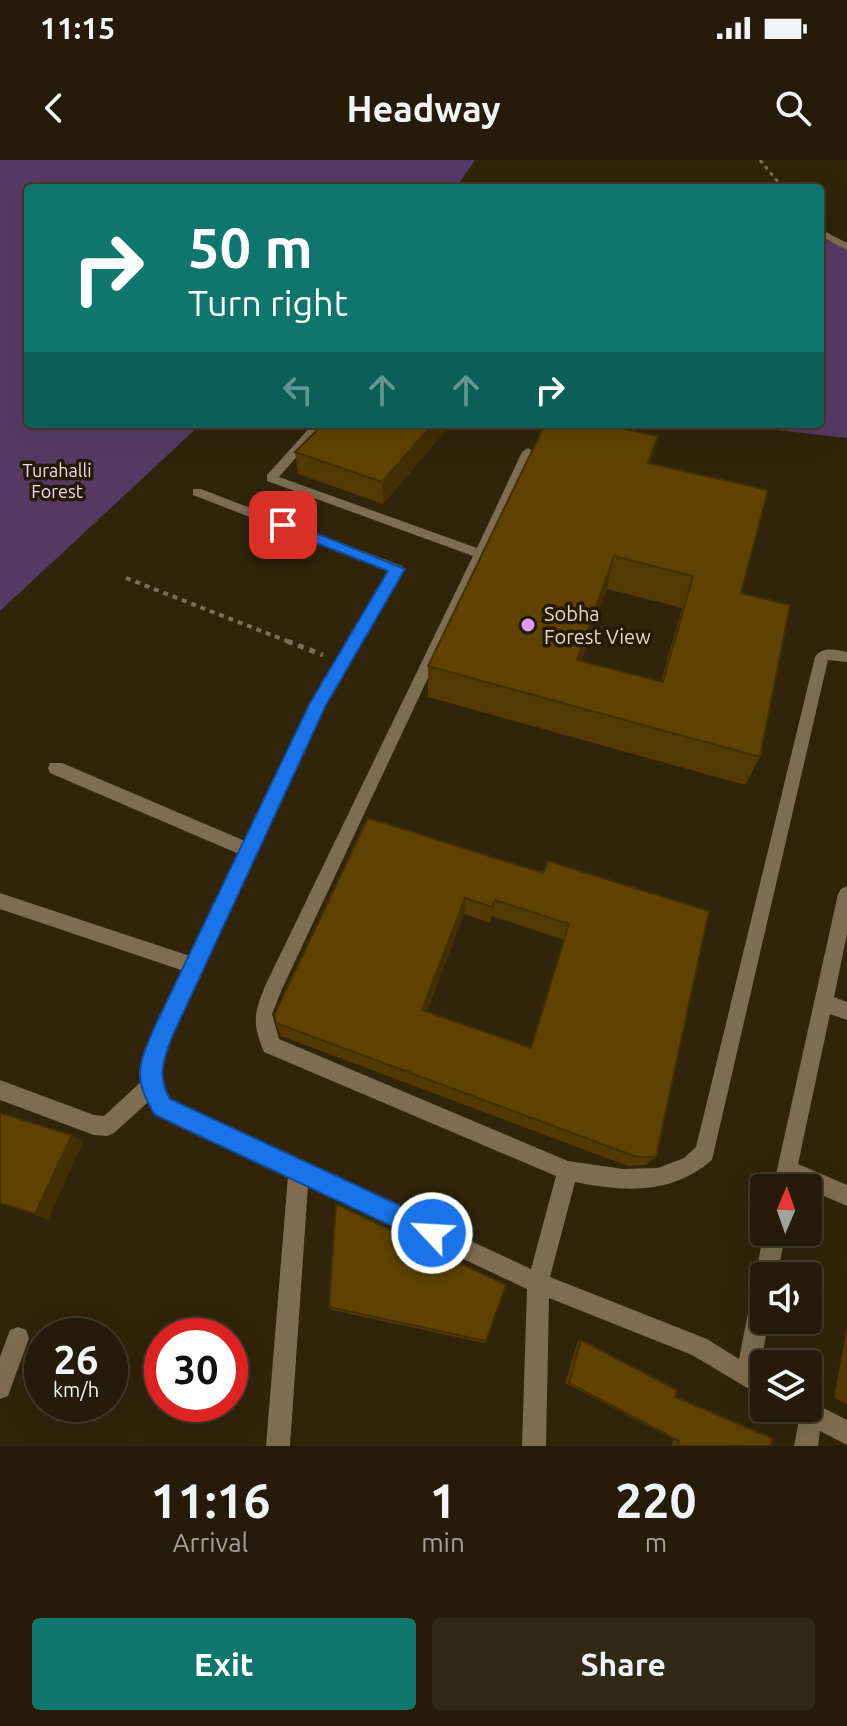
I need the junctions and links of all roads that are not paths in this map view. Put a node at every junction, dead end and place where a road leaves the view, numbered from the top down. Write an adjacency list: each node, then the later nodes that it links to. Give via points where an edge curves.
1 (824, 234): 2 (street)
2 (847, 247)
3 (315, 428): 6 (street, via 271,478)
4 (528, 452): 6 (street)
5 (197, 492): 9 (street, via 397,569 318,703)
6 (481, 554): 18 (street, via 263,1014 271,1045)
7 (847, 657): 18 (street, via 822,657 705,1153 690,1169 663,1178 614,1179)
8 (56, 768): 9 (street)
9 (250, 851): 12 (street)
10 (847, 894): 13 (street)
11 (0, 901): 12 (street)
12 (195, 966): 15 (street, via 152,1060)
13 (822, 1002): 14 (street); 19 (street)
14 (847, 1011)
15 (150, 1087): 16 (street, via 107,1126); 17 (street, via 163,1107)
16 (0, 1090)
17 (299, 1170): 22 (street); 29 (street)
18 (568, 1171): 22 (street)
19 (786, 1174)
20 (822, 1189): 21 (street)
21 (847, 1196)
22 (538, 1283): 24 (street, via 699,1347); 30 (street)
23 (18, 1338): 25 (street)
24 (750, 1378)
25 (0, 1388)
26 (822, 1420): 28 (street)
27 (805, 1422): 31 (street)
28 (847, 1433)
29 (278, 1446)
30 (534, 1446)
31 (806, 1446)

